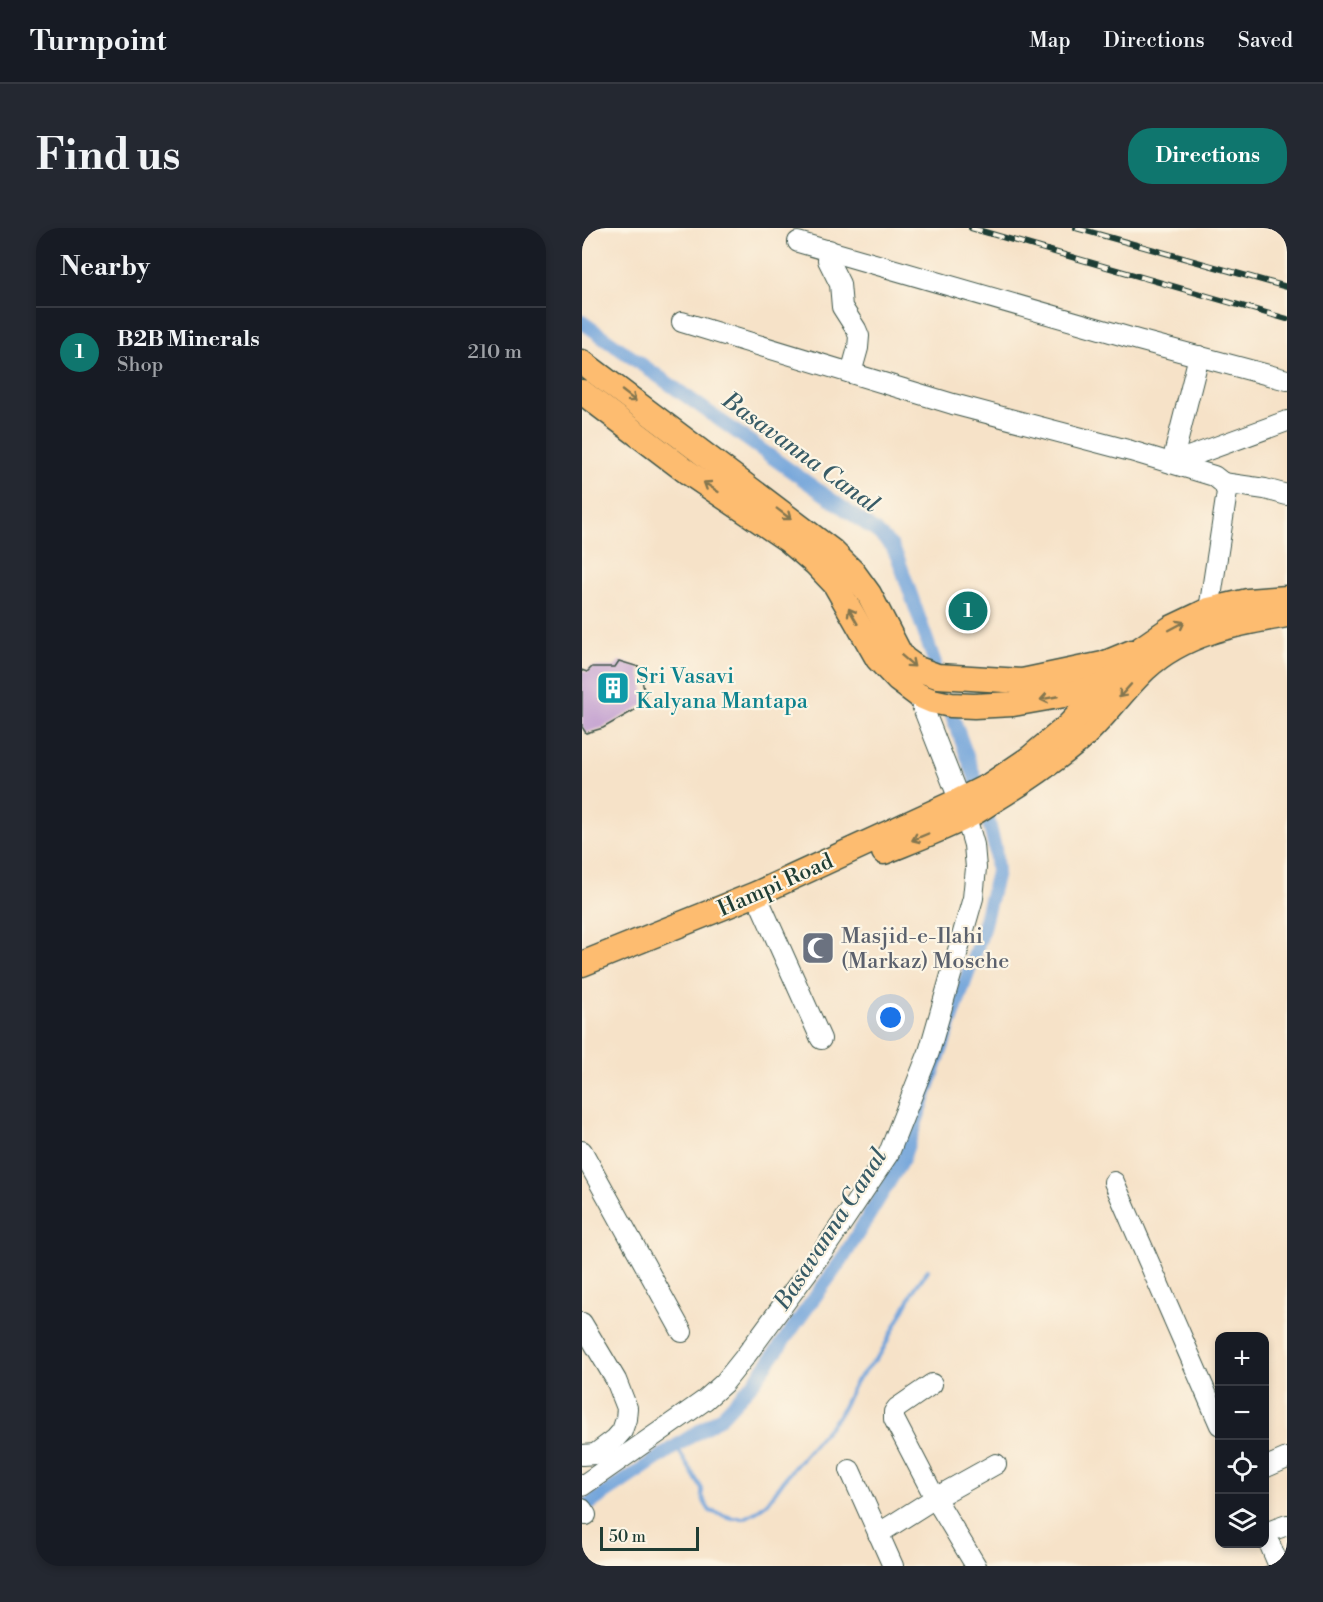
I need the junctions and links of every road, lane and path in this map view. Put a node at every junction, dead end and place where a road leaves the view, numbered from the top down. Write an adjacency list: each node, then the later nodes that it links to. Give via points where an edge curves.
1 (798, 242): 2 (street)
2 (829, 250): 4 (street); 6 (street, via 828,260 840,285 845,313 859,336)
3 (682, 322): 6 (street)
4 (1199, 356): 7 (street); 10 (street)
5 (582, 362): 16 (main road, one-way to 16, via 832,551 869,594 898,652 918,669 937,675 1022,681 1103,664)
6 (851, 373): 10 (street)
7 (1287, 380)
8 (582, 392): 18 (main road, one-way to 8, via 878,659 835,584 816,564)
9 (1287, 421): 10 (street)
10 (1172, 464): 11 (street, via 1214,476)
11 (1223, 483): 12 (street); 14 (street, via 1227,492)
12 (1287, 495)
13 (1287, 598): 14 (main road)
14 (1209, 610): 16 (main road, one-way to 14, via 1171,628)
15 (1287, 615): 19 (main road, one-way to 19, via 1227,627 1174,646 1143,671 1078,741 1036,772)
16 (1142, 648): 17 (main road)
17 (1106, 685): 18 (main road, one-way to 18, via 1013,704 951,705); 19 (main road, via 1068,726)
18 (918, 695): 20 (street)
19 (993, 792): 20 (main road, Hampi Road)
20 (965, 807): 21 (main road, Hampi Road); 36 (street, via 974,845 973,898 929,1052 889,1153 828,1244 724,1383)
21 (758, 900): 22 (main road, Hampi Road); 23 (main road); 24 (street)
22 (582, 964)
23 (582, 979)
24 (821, 1039)
25 (582, 1151): 28 (street)
26 (1114, 1182): 30 (street)
27 (582, 1323): 31 (street, via 627,1408 622,1431 615,1439 595,1454)
28 (682, 1332)
29 (932, 1384): 37 (street, via 893,1415)
30 (1215, 1414)
31 (582, 1455)
32 (1287, 1458): 34 (street)
33 (996, 1464): 37 (street)
34 (1269, 1465)
35 (850, 1470): 40 (street)
36 (582, 1486)
37 (935, 1498): 40 (street); 43 (street)
38 (1287, 1525): 39 (street)
39 (1269, 1531)
40 (878, 1534): 42 (street)
41 (1269, 1542): 44 (street)
42 (892, 1566)
43 (976, 1566)
44 (1279, 1566)

